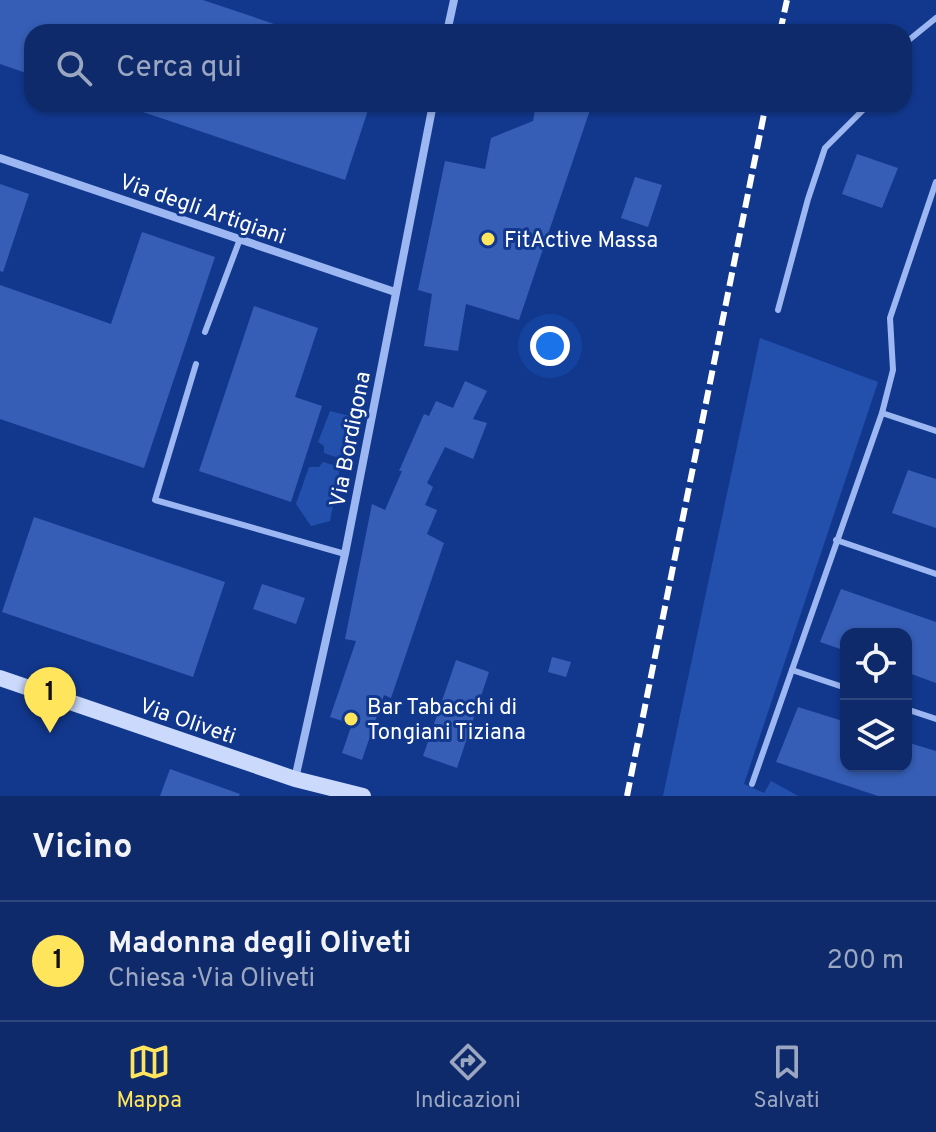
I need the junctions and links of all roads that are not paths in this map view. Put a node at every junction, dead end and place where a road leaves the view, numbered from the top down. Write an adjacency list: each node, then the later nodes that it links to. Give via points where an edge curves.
1 (454, 0): 3 (street)
2 (936, 18): 4 (lane)
3 (449, 24)
4 (912, 38)
5 (431, 112): 10 (street, Via Bordigona)
6 (861, 112): 11 (lane, via 825,148)
7 (0, 158): 9 (street, Via degli Artigiani)
8 (936, 182): 14 (lane, via 890,318 893,370)
9 (240, 239): 10 (street, Via degli Artigiani); 12 (lane)
10 (395, 292): 17 (street, Via Bordigona)
11 (778, 310)
12 (205, 332)
13 (196, 364): 17 (lane, via 155,500)
14 (882, 413): 15 (lane); 16 (lane)
15 (936, 431)
16 (836, 540): 18 (lane); 19 (lane)
17 (345, 554): 24 (street, Via Bordigona)
18 (936, 574)
19 (792, 670): 21 (lane); 25 (lane)
20 (0, 678): 24 (main road, Via Oliveti)
21 (840, 686)
22 (912, 711): 23 (lane)
23 (936, 719)
24 (295, 779): 26 (main road, Via Oliveti)
25 (752, 784)
26 (363, 796)

